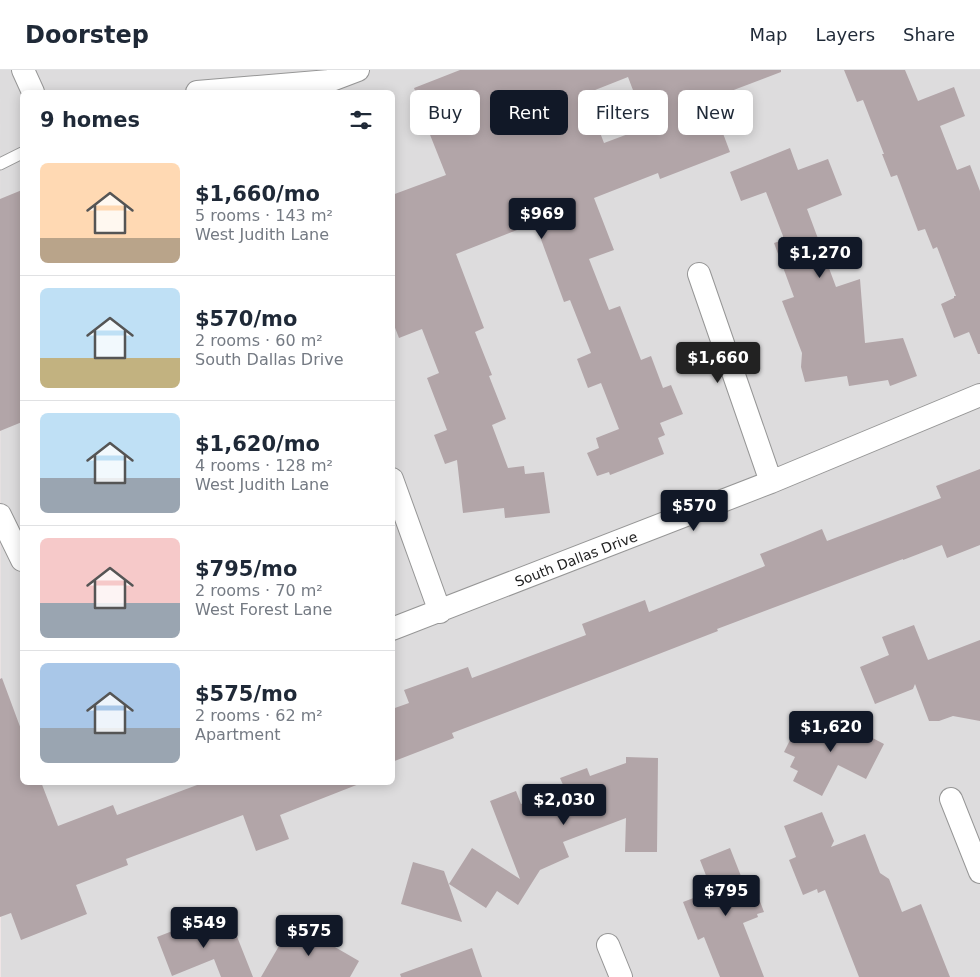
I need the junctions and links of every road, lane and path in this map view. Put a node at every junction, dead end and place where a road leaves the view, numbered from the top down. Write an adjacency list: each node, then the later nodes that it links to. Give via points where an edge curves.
1 (23, 70): 3 (street)
2 (358, 70): 4 (street, via 329,80)
3 (32, 90)
4 (219, 90)
5 (20, 154): 6 (lane)
6 (0, 164)
7 (699, 274): 9 (street)
8 (980, 396): 9 (street, South Dallas Drive)
9 (771, 482): 13 (street, South Dallas Drive)
10 (395, 487): 13 (street)
11 (0, 516): 12 (street)
12 (20, 556)
13 (440, 612): 14 (street, South Dallas Drive)
14 (395, 628)
15 (952, 800): 16 (street)
16 (980, 872)
17 (608, 945): 18 (street)
18 (621, 977)

